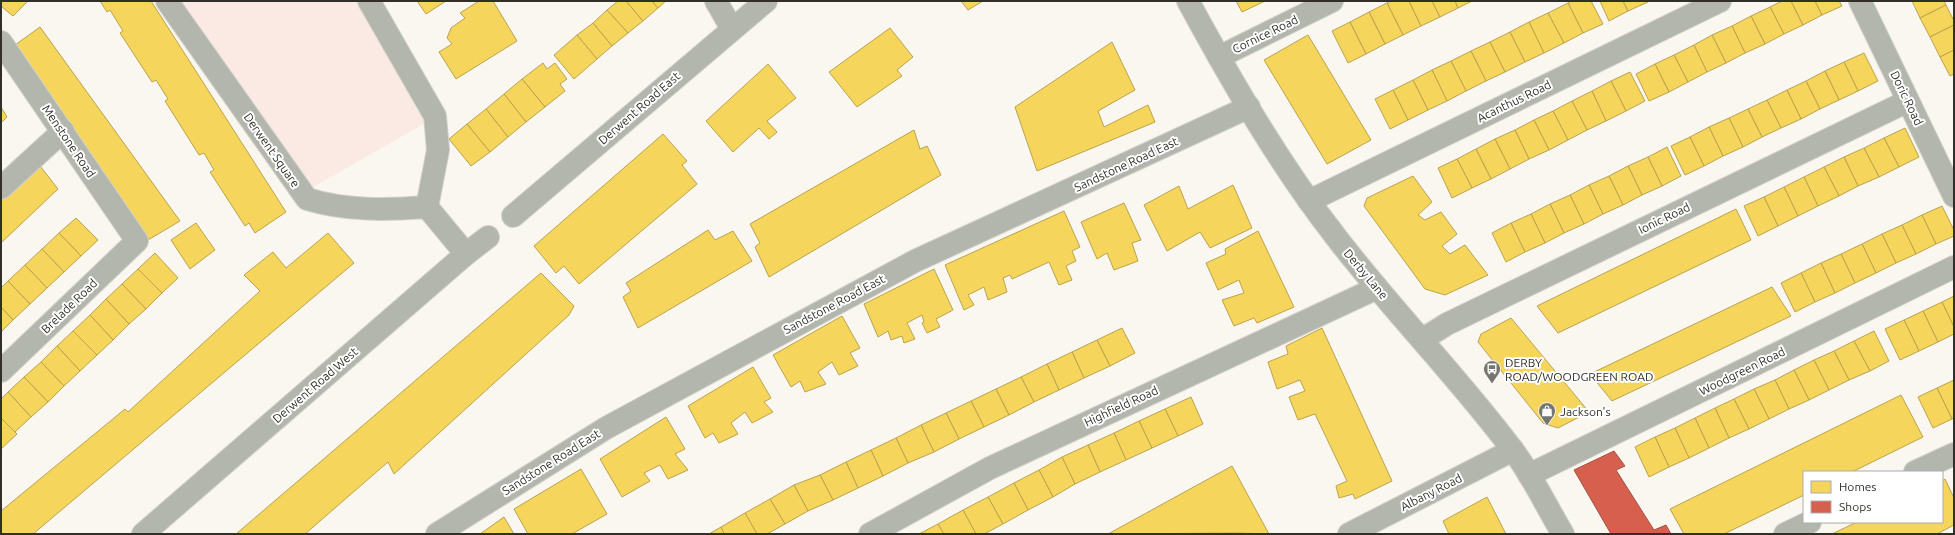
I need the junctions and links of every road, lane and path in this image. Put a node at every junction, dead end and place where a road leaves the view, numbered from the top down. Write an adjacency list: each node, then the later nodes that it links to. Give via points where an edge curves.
1 (167, 1): 18 (street, Derwent Square, via 307,199 330,206 351,208 392,210)
2 (369, 1): 18 (street, via 435,116 438,150)
3 (716, 1): 9 (street)
4 (766, 1): 9 (street, Derwent Road East)
5 (1188, 1): 11 (street, Derby Lane)
6 (1332, 1): 11 (street, Cornice Road)
7 (1720, 1): 17 (street, Acanthus Road)
8 (1860, 1): 12 (street, Doric Road)
9 (732, 28): 19 (street, Derwent Road East)
10 (1, 42): 14 (street, Menstone Road)
11 (1219, 57): 13 (street, Derby Lane)
12 (1908, 101): 16 (street, Doric Road); 25 (street, Ionic Road, via 1447,324)
13 (1248, 106): 17 (street, Derby Lane); 33 (street, Sandstone Road East, via 915,261 606,428)
14 (63, 131): 15 (street); 21 (street, Menstone Road)
15 (1, 188)
16 (1954, 196)
17 (1309, 201): 24 (street, Derby Lane)
18 (427, 207): 22 (street)
19 (513, 216)
20 (488, 237): 22 (street, Derwent Road West)
21 (137, 241): 26 (street, Brelade Road)
22 (466, 254): 32 (street, Derwent Road West)
23 (1954, 267): 30 (street, Woodgreen Road)
24 (1377, 288): 25 (street, Derby Lane); 34 (street, Highfield Road, via 990,468)
25 (1423, 340): 27 (street, Derby Lane)
26 (1, 371)
27 (1513, 450): 30 (street, Derby Lane); 35 (street, Albany Road)
28 (1954, 454): 29 (street)
29 (1917, 471)
30 (1529, 476): 36 (street, Derby Lane)
31 (1808, 523): 37 (street)
32 (143, 534)
33 (437, 534)
34 (870, 534)
35 (1350, 534)
36 (1563, 534)
37 (1785, 534)

